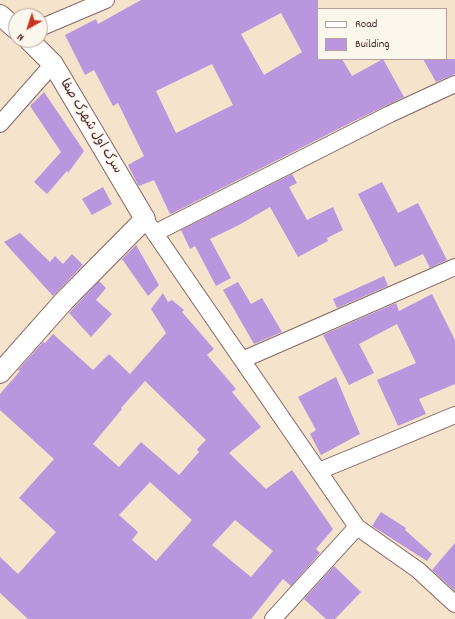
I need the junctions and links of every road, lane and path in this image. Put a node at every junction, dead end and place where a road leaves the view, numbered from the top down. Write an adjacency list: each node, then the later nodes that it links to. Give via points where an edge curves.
1 (106, 0): 4 (street)
2 (0, 15): 3 (street)
3 (8, 22)
4 (48, 25)
5 (37, 48): 6 (street, سرک اول شهرک صفا)
6 (53, 64): 8 (street); 9 (street, سرک اول شهرک صفا)
7 (455, 84): 9 (street)
8 (0, 124)
9 (150, 226): 11 (street); 12 (street, via 64,301)
10 (455, 267): 11 (street)
11 (242, 360): 14 (street)
12 (0, 373)
13 (455, 415): 14 (street)
14 (319, 471): 15 (street)
15 (357, 527): 16 (street, via 418,570); 17 (street)
16 (455, 604)
17 (273, 619)

